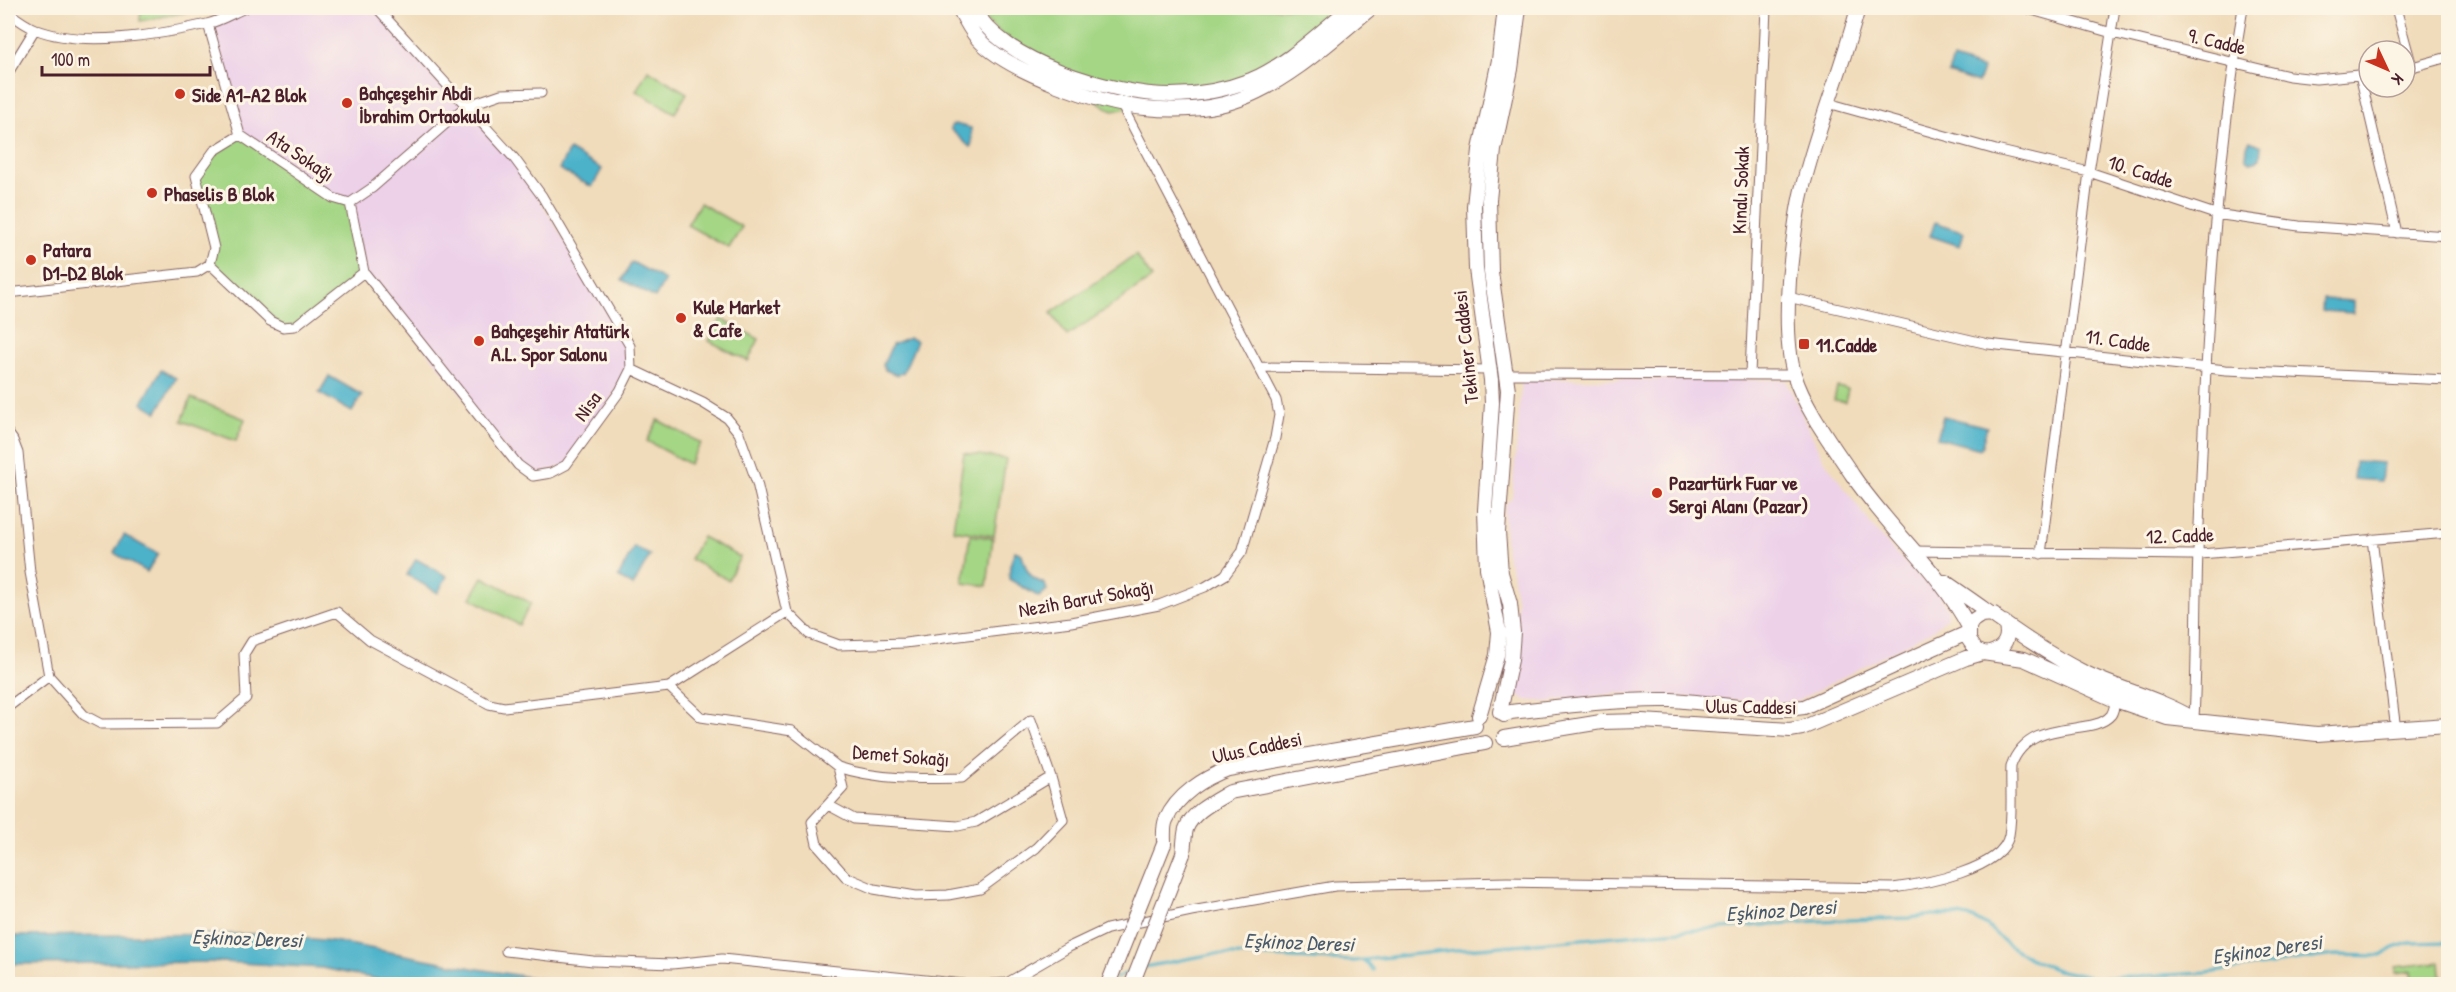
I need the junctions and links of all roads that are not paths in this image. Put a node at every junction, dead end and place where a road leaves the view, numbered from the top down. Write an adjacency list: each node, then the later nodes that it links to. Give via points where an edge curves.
1 (245, 8): 16 (street)
2 (377, 8): 30 (street)
3 (959, 8): 29 (street, via 978,39 1004,58 1052,82)
4 (974, 8): 25 (street, via 992,32 1034,60)
5 (1350, 8): 25 (street, via 1282,62 1240,84 1207,93 1169,95)
6 (1371, 8): 29 (street, via 1273,84 1238,100 1171,110)
7 (1505, 8): 45 (street, Tekiner Caddesi, via 1475,183 1476,269)
8 (1519, 8): 46 (street, Tekiner Caddesi, via 1489,200 1491,272)
9 (1766, 8): 47 (street, Kınalı Sokak)
10 (1858, 8): 28 (street)
11 (2025, 8): 18 (street, 9. Cadde)
12 (2115, 8): 18 (street)
13 (2243, 8): 21 (street)
14 (2396, 8): 19 (street)
15 (8, 12): 17 (street)
16 (208, 24): 17 (street, via 153,35 104,38 58,36); 31 (street, Ata Sokağı)
17 (35, 29): 23 (street)
18 (2112, 33): 21 (street, 9. Cadde); 32 (street)
19 (2402, 39)
20 (2448, 57): 22 (street)
21 (2234, 63): 24 (street, 9. Cadde, via 2316,79); 34 (street)
22 (2417, 66)
23 (8, 73)
24 (2357, 75)
25 (1115, 87): 29 (street)
26 (541, 93): 30 (street, via 501,94)
27 (2369, 99): 35 (street)
28 (1828, 103): 32 (street, 10. Cadde); 40 (street, via 1802,190)
29 (1121, 104): 42 (street, Nezih Barut Sokağı)
30 (466, 106): 33 (street, via 372,188); 44 (street, via 514,158 542,196 630,346)
31 (240, 135): 33 (street, Ata Sokağı, via 333,198); 37 (street, via 214,151 196,176 214,248)
32 (2089, 172): 34 (street, 10. Cadde); 41 (street)
33 (350, 202): 38 (street, Nisa)
34 (2215, 214): 35 (street, 10. Cadde, via 2299,226); 43 (street)
35 (2397, 233): 36 (street, 10. Cadde)
36 (2448, 236)
37 (210, 264): 38 (street, via 270,321 282,327 296,326); 39 (street, via 197,272)
38 (364, 272): 44 (street, Nisa, via 518,465 533,476 566,465)
39 (8, 293)
40 (1788, 297): 41 (street, 11. Cadde, via 1988,344); 48 (street, via 1788,336)
41 (2067, 352): 43 (street, 11. Cadde); 54 (street)
42 (1259, 367): 45 (street); 57 (street, Nezih Barut Sokağı, via 1276,400 1279,415 1275,438 1242,552 1225,575 1205,587 1148,608 905,643 839,645 809,634)
43 (2206, 368): 49 (street, 11. Cadde); 55 (street)
44 (632, 369): 57 (street, via 703,403 727,418 739,433 757,483)
45 (1490, 370): 67 (street, Tekiner Caddesi, via 1485,538 1499,643)
46 (1507, 374): 47 (street); 65 (street, Tekiner Caddesi, via 1498,532 1501,573 1513,632)
47 (1750, 374): 48 (street)
48 (1795, 375): 53 (street, via 1817,421 1880,513)
49 (2448, 380)
50 (8, 433): 61 (street, via 18,453 30,572)
51 (2448, 533): 52 (street, 12. Cadde)
52 (2373, 539): 55 (street, 12. Cadde); 69 (street)
53 (1912, 551): 54 (street, 12. Cadde); 56 (street)
54 (2041, 554): 55 (street, 12. Cadde)
55 (2198, 554): 66 (street)
56 (1938, 578): 58 (street); 59 (street)
57 (787, 612): 62 (street)
58 (1999, 618): 59 (street, via 1982,615 1972,621); 60 (street, via 2007,628 2006,642 2002,648); 63 (street, via 2038,647)
59 (1968, 630): 60 (street, via 1972,646); 65 (street, Ulus Caddesi, via 1804,707 1763,709 1673,700 1617,701)
60 (1986, 653): 63 (street, via 2024,659); 70 (street, Ulus Caddesi, via 1802,728 1611,722)
61 (49, 676): 62 (street, via 84,714 101,724 217,723 246,698 244,654 252,640 337,612 370,640 489,704 504,707); 64 (street)
62 (669, 687): 72 (street, Demet Sokağı, via 701,717 792,731)
63 (2117, 694): 66 (street, via 2172,706); 77 (street, via 2112,714 2104,721 2053,731 2022,747 2015,755 2011,766 2009,836 1995,857 1922,884 1893,888 1507,882 1335,886 1107,929 1006,983)
64 (8, 707)
65 (1502, 714): 67 (street, Ulus Caddesi, via 1489,711); 70 (street, via 1509,729)
66 (2194, 719): 69 (street, via 2317,734)
67 (1477, 721): 71 (street, via 1478,736); 78 (street, Ulus Caddesi, bridge, via 1228,769 1209,777 1175,806 1165,821 1164,844)
68 (2448, 725): 69 (street)
69 (2396, 730)
70 (1504, 738): 71 (street, Ulus Caddesi, via 1496,744)
71 (1485, 743): 79 (street, Ulus Caddesi, bridge, via 1230,792 1211,803 1186,828 1183,854)
72 (838, 767): 73 (street, Demet Sokağı, via 881,776 962,778 1031,720); 74 (street, Demet Sokağı, via 843,788)
73 (1051, 777): 74 (street, via 976,822 958,826 854,819); 74 (street, Demet Sokağı, via 1063,820 1036,848 980,889 948,895 916,896 874,889 846,877 817,844 812,822)
74 (828, 805)
75 (506, 951): 76 (street, via 593,961 672,964 722,959)
76 (964, 984)
77 (991, 984)
78 (1108, 984)
79 (1132, 984)

